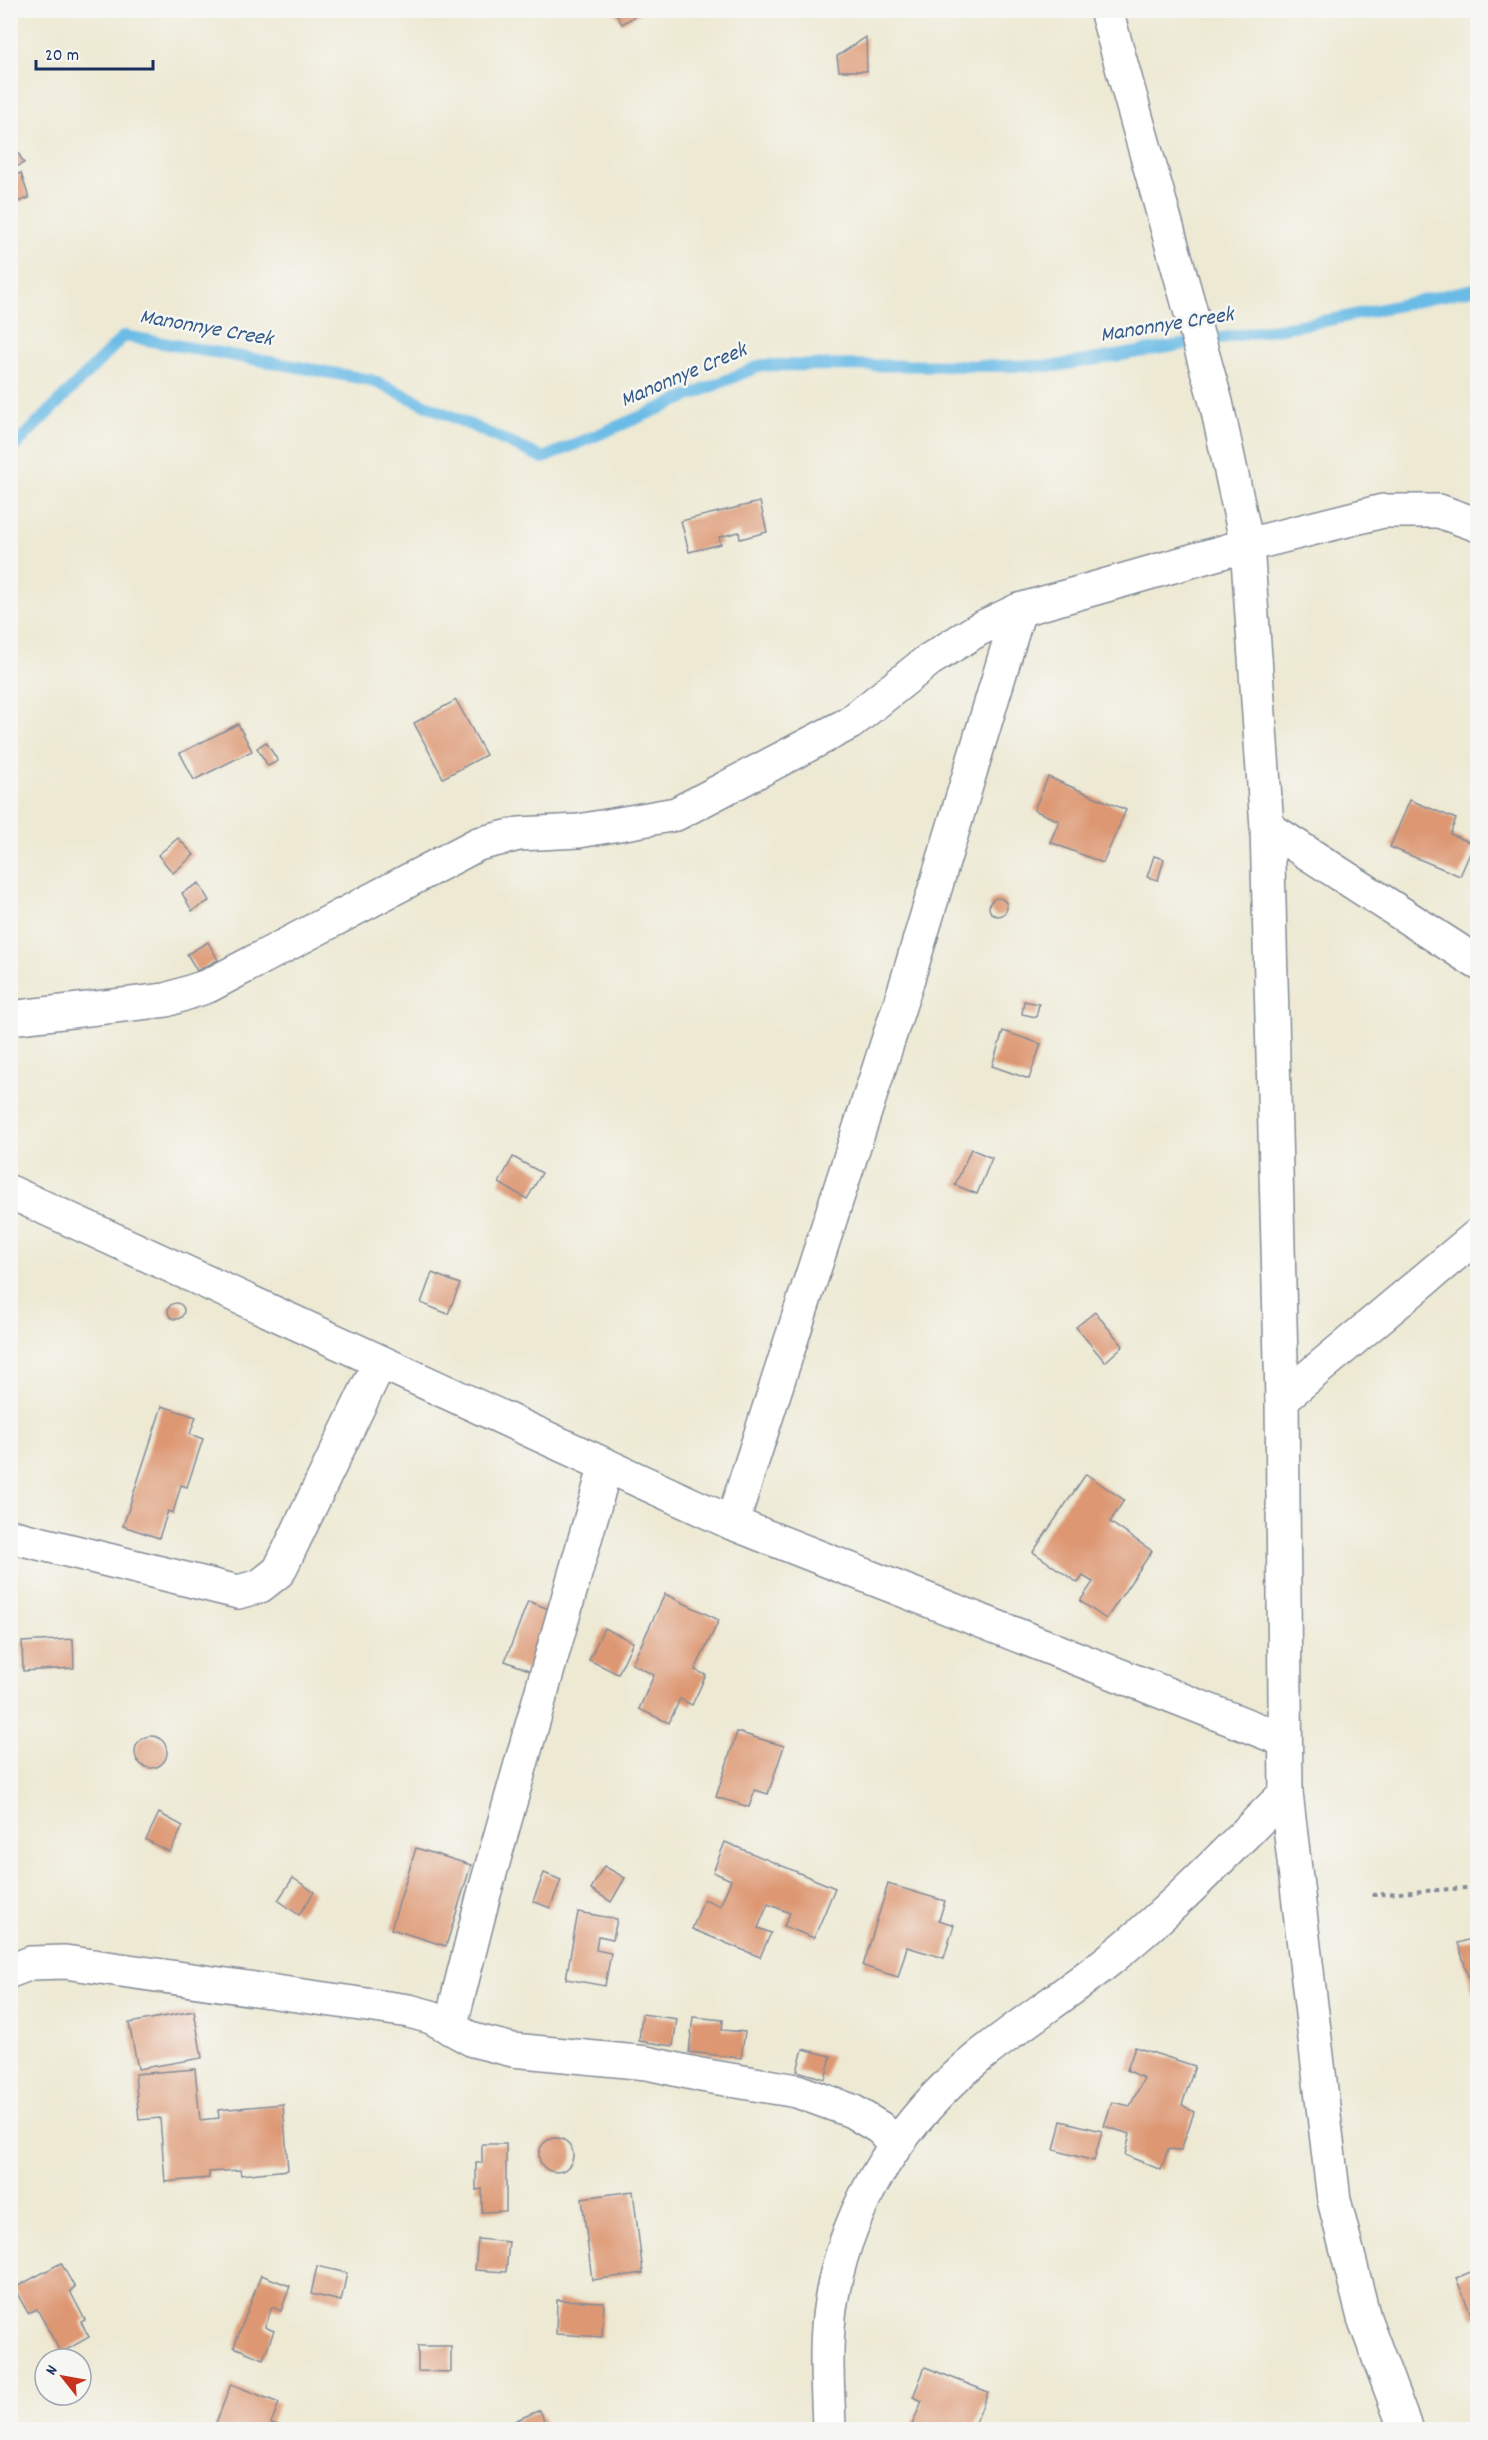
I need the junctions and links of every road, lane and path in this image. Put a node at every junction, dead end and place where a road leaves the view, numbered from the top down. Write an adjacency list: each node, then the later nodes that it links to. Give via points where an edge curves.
1 (1106, 10): 3 (street, via 1216,402)
2 (1478, 525): 3 (street, via 1439,511 1383,511)
3 (1247, 545): 4 (street); 5 (street)
4 (1019, 610): 7 (street, via 929,660 850,723 676,813 579,831 519,834 477,844 208,986 166,1000); 13 (street, via 906,985)
5 (1267, 827): 6 (street); 11 (street)
6 (1478, 963)
7 (10, 1018)
8 (10, 1192): 10 (street)
9 (1478, 1235): 11 (street)
10 (380, 1362): 12 (street); 14 (street, via 279,1571 260,1586 238,1592)
11 (1282, 1399): 15 (street)
12 (606, 1466): 13 (street); 20 (street, via 484,1894)
13 (732, 1523): 15 (street)
14 (10, 1536)
15 (1284, 1740): 16 (street)
16 (1286, 1793): 21 (street, via 1156,1921 980,2057 946,2087); 23 (street, via 1334,2200 1364,2318)
17 (1478, 1887): 18 (path)
18 (1372, 1895)
19 (10, 1971): 20 (street, via 31,1963 65,1962 409,2011)
20 (450, 2028): 21 (street, via 473,2040 513,2050 647,2063 797,2091 852,2111 880,2128)
21 (895, 2144): 22 (street, via 873,2178 843,2251 828,2328)
22 (829, 2430)
23 (1406, 2430)

